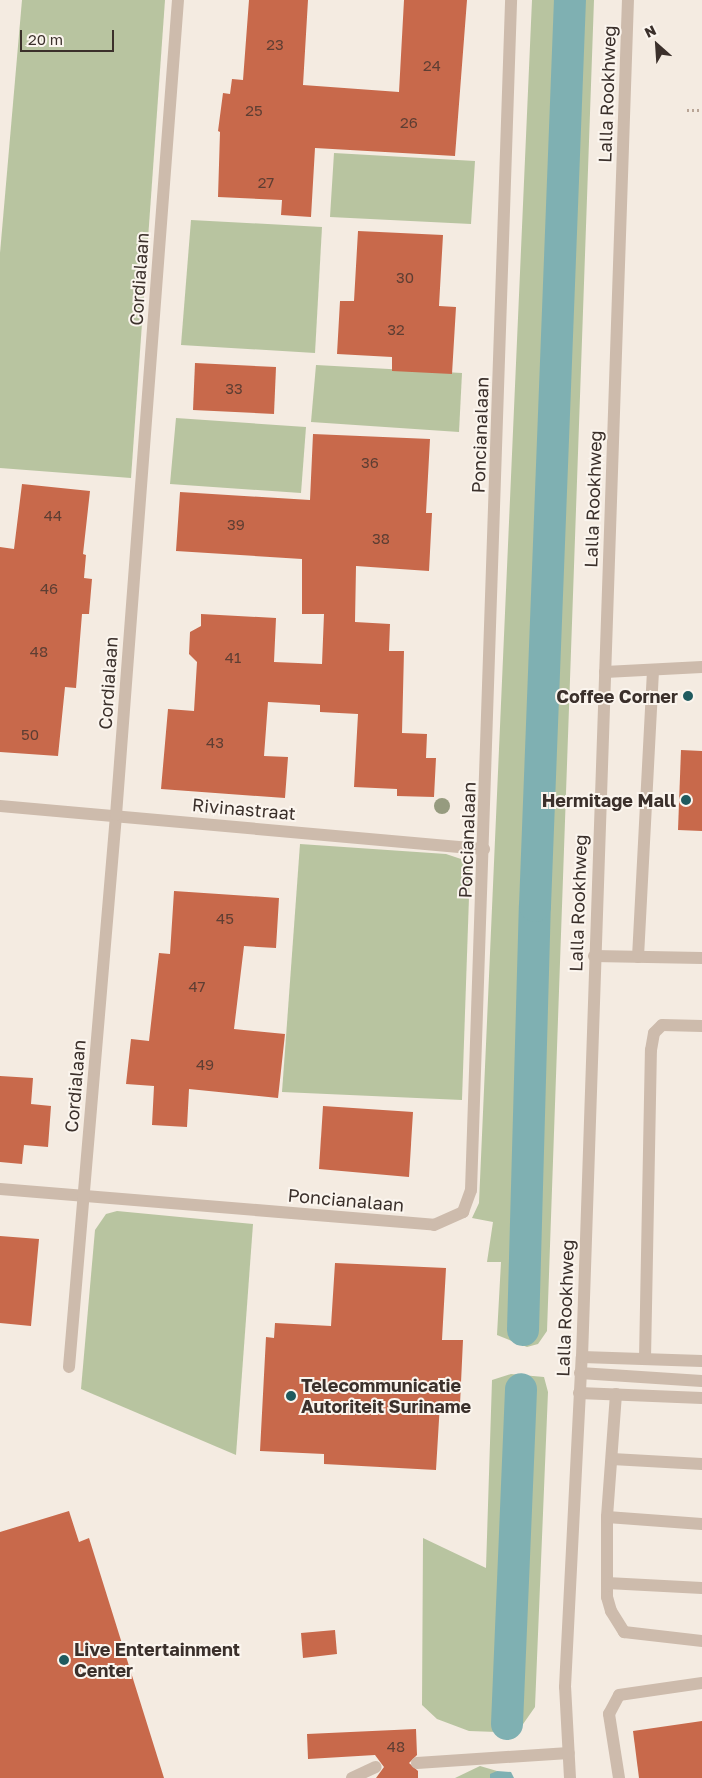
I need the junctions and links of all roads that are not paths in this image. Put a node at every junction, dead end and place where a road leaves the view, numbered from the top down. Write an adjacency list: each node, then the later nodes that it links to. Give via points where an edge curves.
1 (178, 0): 8 (street, Cordialaan)
2 (512, 0): 9 (street, Poncianalaan)
3 (628, 0): 6 (street, Lalla Rookhweg)
4 (702, 667): 5 (street)
5 (653, 671): 6 (street); 11 (street)
6 (605, 672): 10 (street, Lalla Rookhweg)
7 (0, 806): 8 (street, Rivinastraat)
8 (116, 815): 9 (street, Rivinastraat); 15 (street, Cordialaan)
9 (484, 849): 15 (street, Poncianalaan, via 471,1190 463,1212 434,1225)
10 (594, 956): 11 (street); 16 (street, Lalla Rookhweg)
11 (638, 957): 12 (street)
12 (702, 958)
13 (702, 1026): 17 (street, via 662,1025 654,1033 651,1050)
14 (0, 1189): 15 (street, Poncianalaan)
15 (84, 1196): 19 (street, Cordialaan)
16 (582, 1357): 17 (street); 20 (street, Lalla Rookhweg)
17 (644, 1359): 18 (street)
18 (702, 1361)
19 (69, 1367)
20 (580, 1373): 21 (street); 22 (street, Lalla Rookhweg)
21 (702, 1381)
22 (579, 1393): 23 (street); 33 (street, Lalla Rookhweg, via 565,1687)
23 (616, 1394): 24 (street); 25 (street)
24 (702, 1398)
25 (612, 1459): 26 (street); 27 (street)
26 (702, 1464)
27 (607, 1517): 28 (street); 29 (street)
28 (702, 1524)
29 (607, 1583): 30 (street); 31 (street, via 611,1611 624,1632)
30 (702, 1588)
31 (702, 1641)
32 (702, 1683): 38 (street, via 619,1695 609,1714)
33 (569, 1753): 34 (street); 37 (street, Lalla Rookhweg)
34 (417, 1763)
35 (376, 1767): 36 (street)
36 (352, 1778)
37 (570, 1778)
38 (619, 1778)

